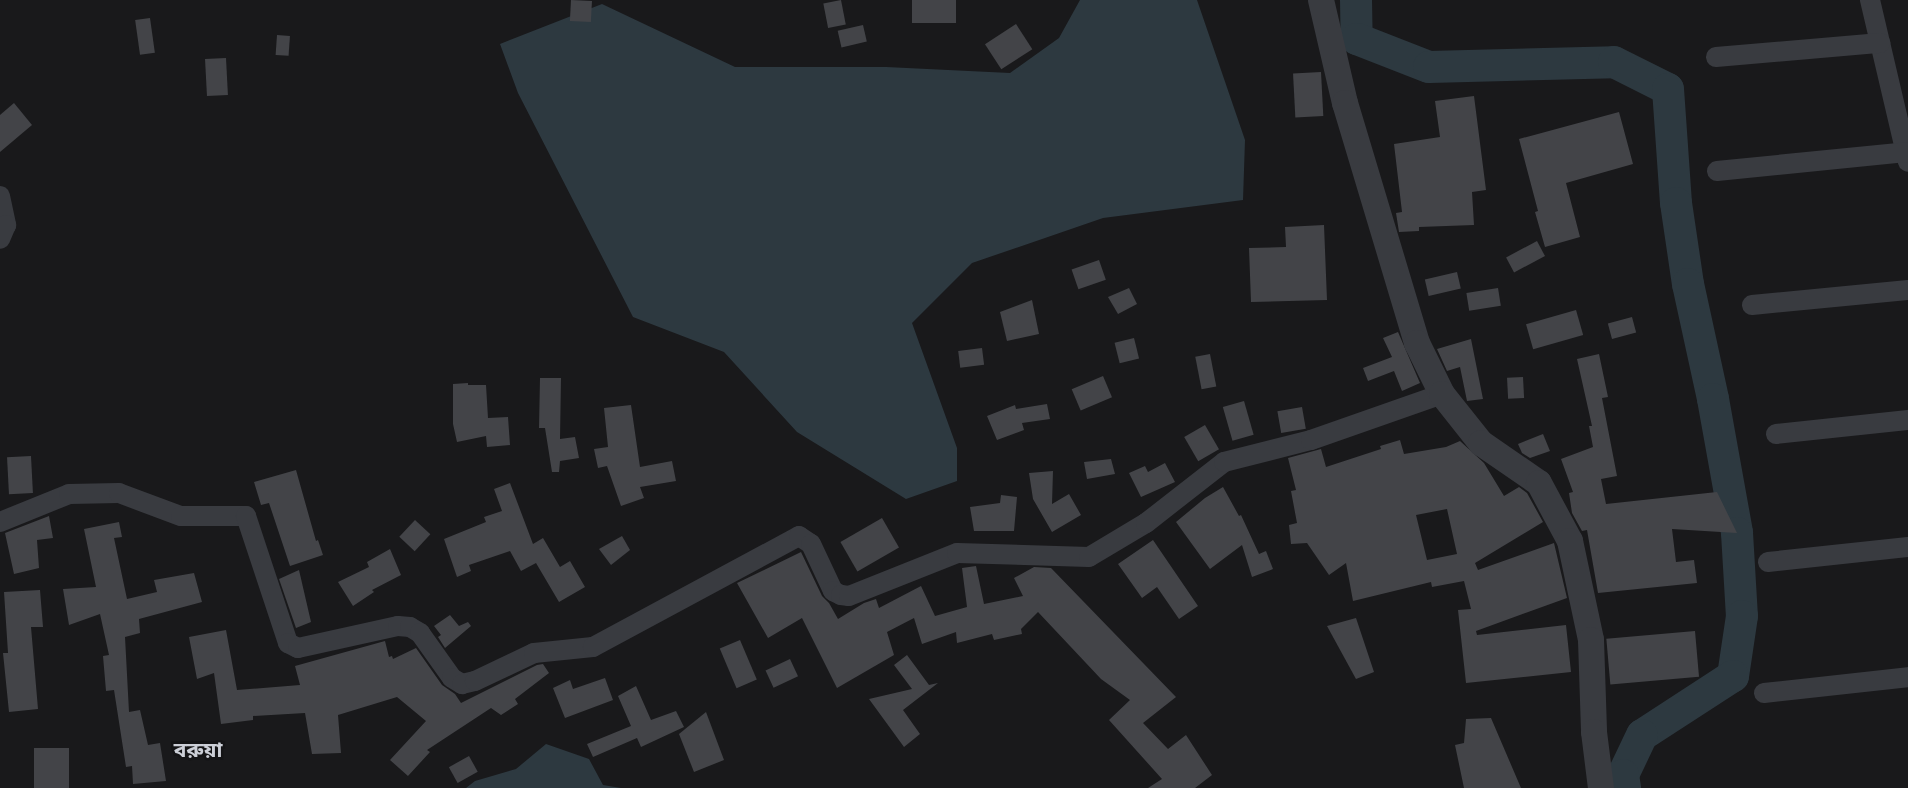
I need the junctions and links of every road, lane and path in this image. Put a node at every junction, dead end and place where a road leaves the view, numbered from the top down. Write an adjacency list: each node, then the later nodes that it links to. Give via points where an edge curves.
1 (1321, 0): 11 (street, via 1345,103 1418,343)
2 (1870, 0): 3 (street)
3 (1880, 43): 4 (street); 5 (street)
4 (1716, 57)
5 (1907, 157): 6 (street)
6 (1717, 171)
7 (0, 196): 8 (street, via 6,225)
8 (0, 239)
9 (1908, 290): 10 (street)
10 (1752, 305)
11 (1442, 394): 14 (street, via 1311,440 1224,462 1146,523 1089,557 957,553 849,596 833,591 811,544 799,536 593,647 534,652 462,684 452,678 420,633 410,627 398,626 298,648 288,643 246,516 181,516 119,493 69,494); 19 (street, via 1481,443 1539,483 1570,541 1591,640 1594,732)
12 (1908, 420): 13 (street)
13 (1776, 434)
14 (0, 522)
15 (1908, 547): 16 (street)
16 (1768, 562)
17 (1908, 678): 18 (street)
18 (1764, 693)
19 (1601, 788)

